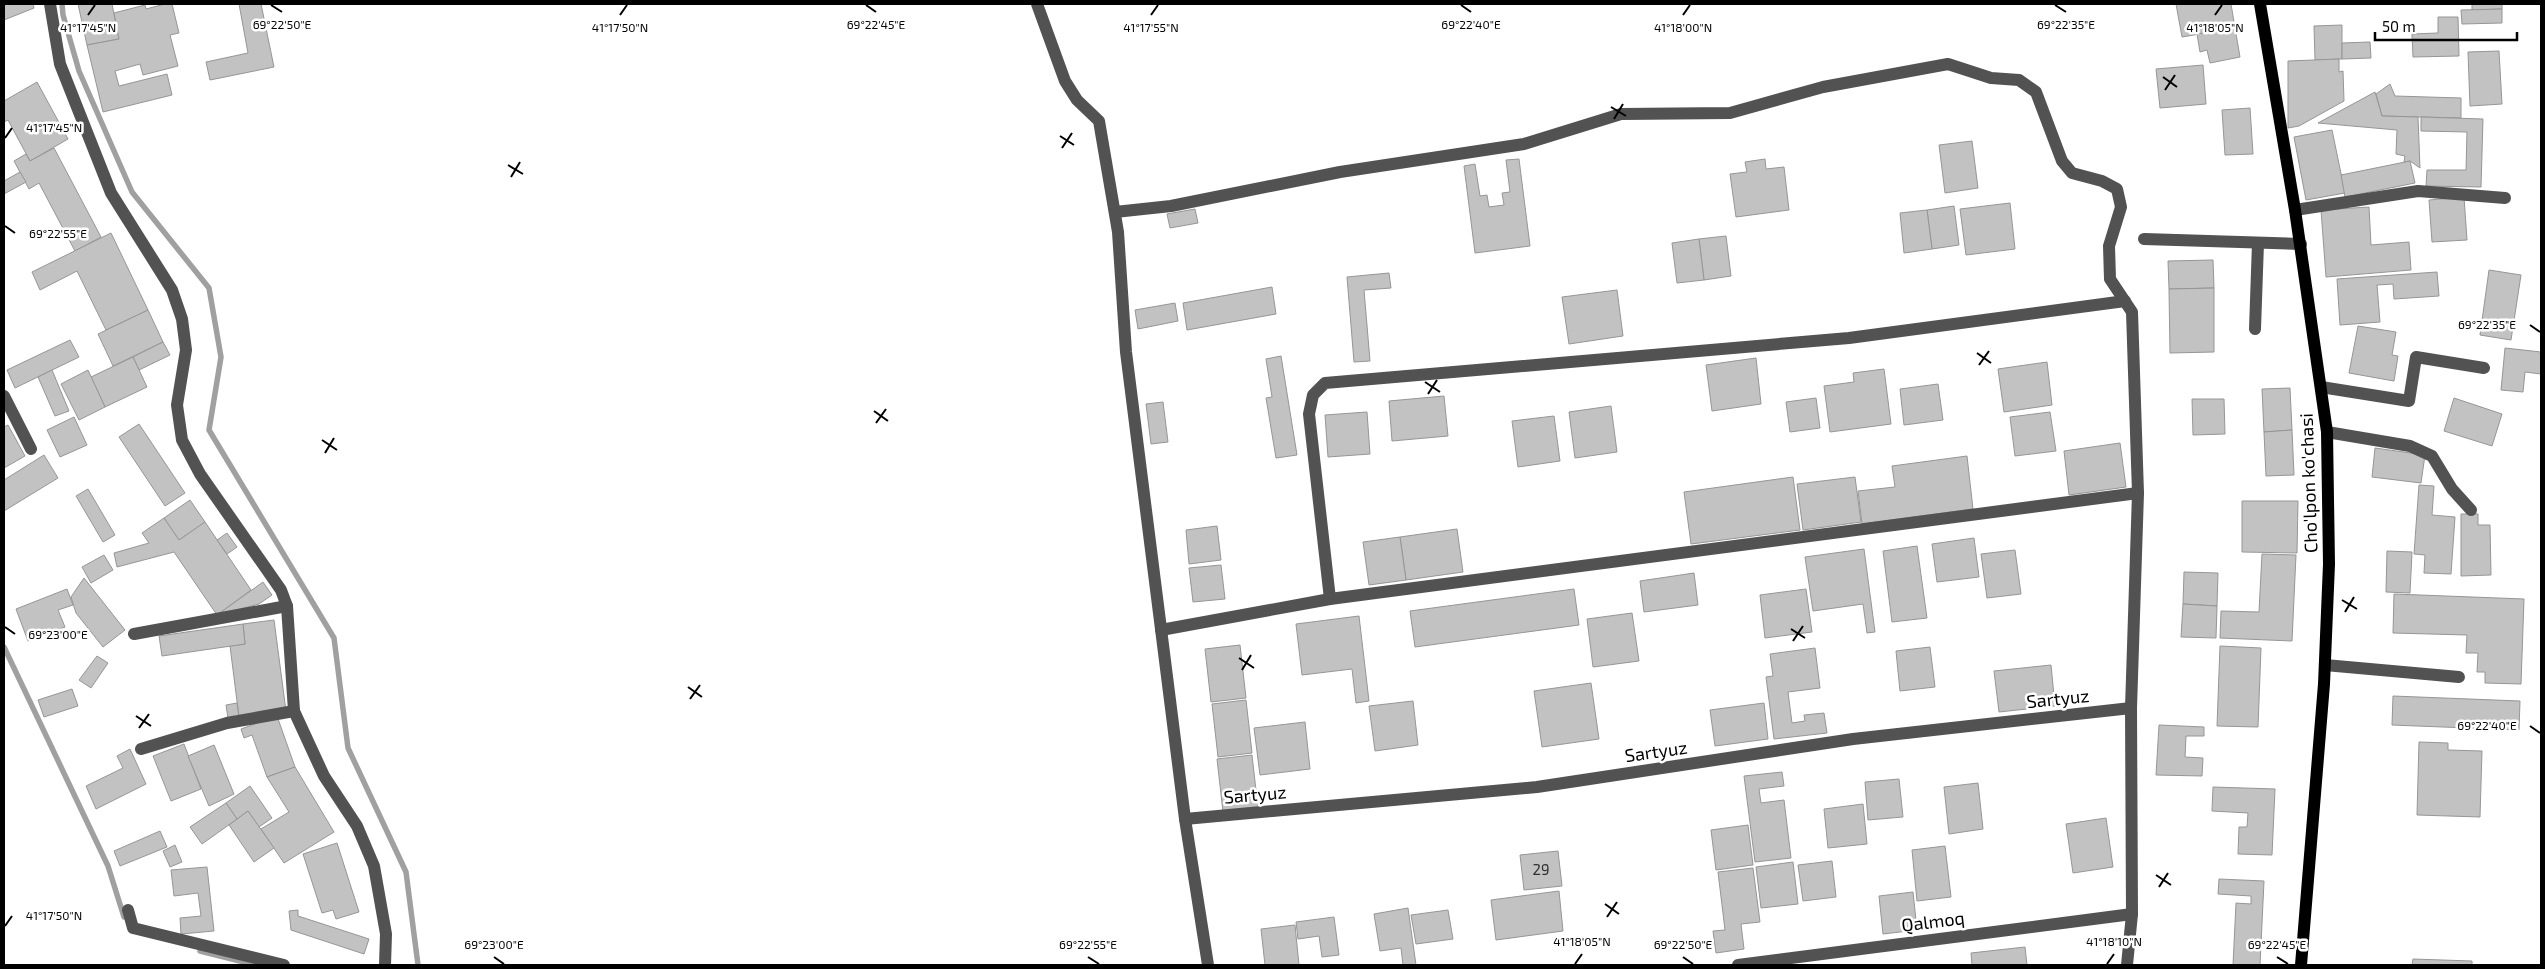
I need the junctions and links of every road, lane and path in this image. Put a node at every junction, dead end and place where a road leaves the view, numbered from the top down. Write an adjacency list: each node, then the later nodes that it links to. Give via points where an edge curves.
1 (50, 4): 20 (street, via 60,64 111,193 178,304 186,350 177,405 182,440 200,474 281,590)
2 (1037, 4): 6 (street, via 1065,81 1077,100 1099,121)
3 (2260, 4): 5 (main road, Cho'lpon ko'chasi)
4 (2505, 198): 5 (street, via 2418,191)
5 (2295, 210): 9 (main road, Cho'lpon ko'chasi)
6 (1115, 212): 10 (street, via 1171,206 1340,172 1524,144 1621,114 1730,113 1823,87 1948,64 1991,78 2019,80 2036,92 2062,161 2072,173 2102,181 2117,189 2121,207 2110,246 2110,279); 21 (street, via 1126,352)
7 (2144, 239): 8 (street)
8 (2258, 242): 9 (street); 11 (street)
9 (2301, 244): 13 (main road, Cho'lpon ko'chasi)
10 (2128, 307): 17 (street); 19 (street, via 1849,338 1325,383 1313,395 1309,414)
11 (2255, 329)
12 (2484, 368): 13 (street, via 2416,357 2409,401)
13 (2321, 387): 15 (main road, Cho'lpon ko'chasi)
14 (4, 396): 16 (street)
15 (2328, 432): 18 (street, via 2410,446 2432,456 2452,488); 23 (main road, Cho'lpon ko'chasi, via 2329,564)
16 (31, 449)
17 (2138, 493): 19 (street); 25 (street)
18 (2471, 510)
19 (1330, 599): 21 (street)
20 (287, 606): 22 (street); 26 (street)
21 (1161, 630): 28 (street)
22 (134, 634)
23 (2325, 665): 24 (street); 36 (main road, Cho'lpon ko'chasi)
24 (2459, 676)
25 (2132, 708): 28 (street, Sartyuz, via 1853,739 1537,787); 30 (street)
26 (294, 711): 27 (street, via 227,723); 32 (street, via 324,776 358,826 374,866 386,934)
27 (141, 749)
28 (1185, 819): 33 (street)
29 (128, 910): 31 (street, via 133,928)
30 (2132, 914): 34 (street, Qalmoq); 35 (street)
31 (284, 965)
32 (385, 965)
33 (1208, 965)
34 (1738, 965)
35 (2127, 965)
36 (2300, 965)

